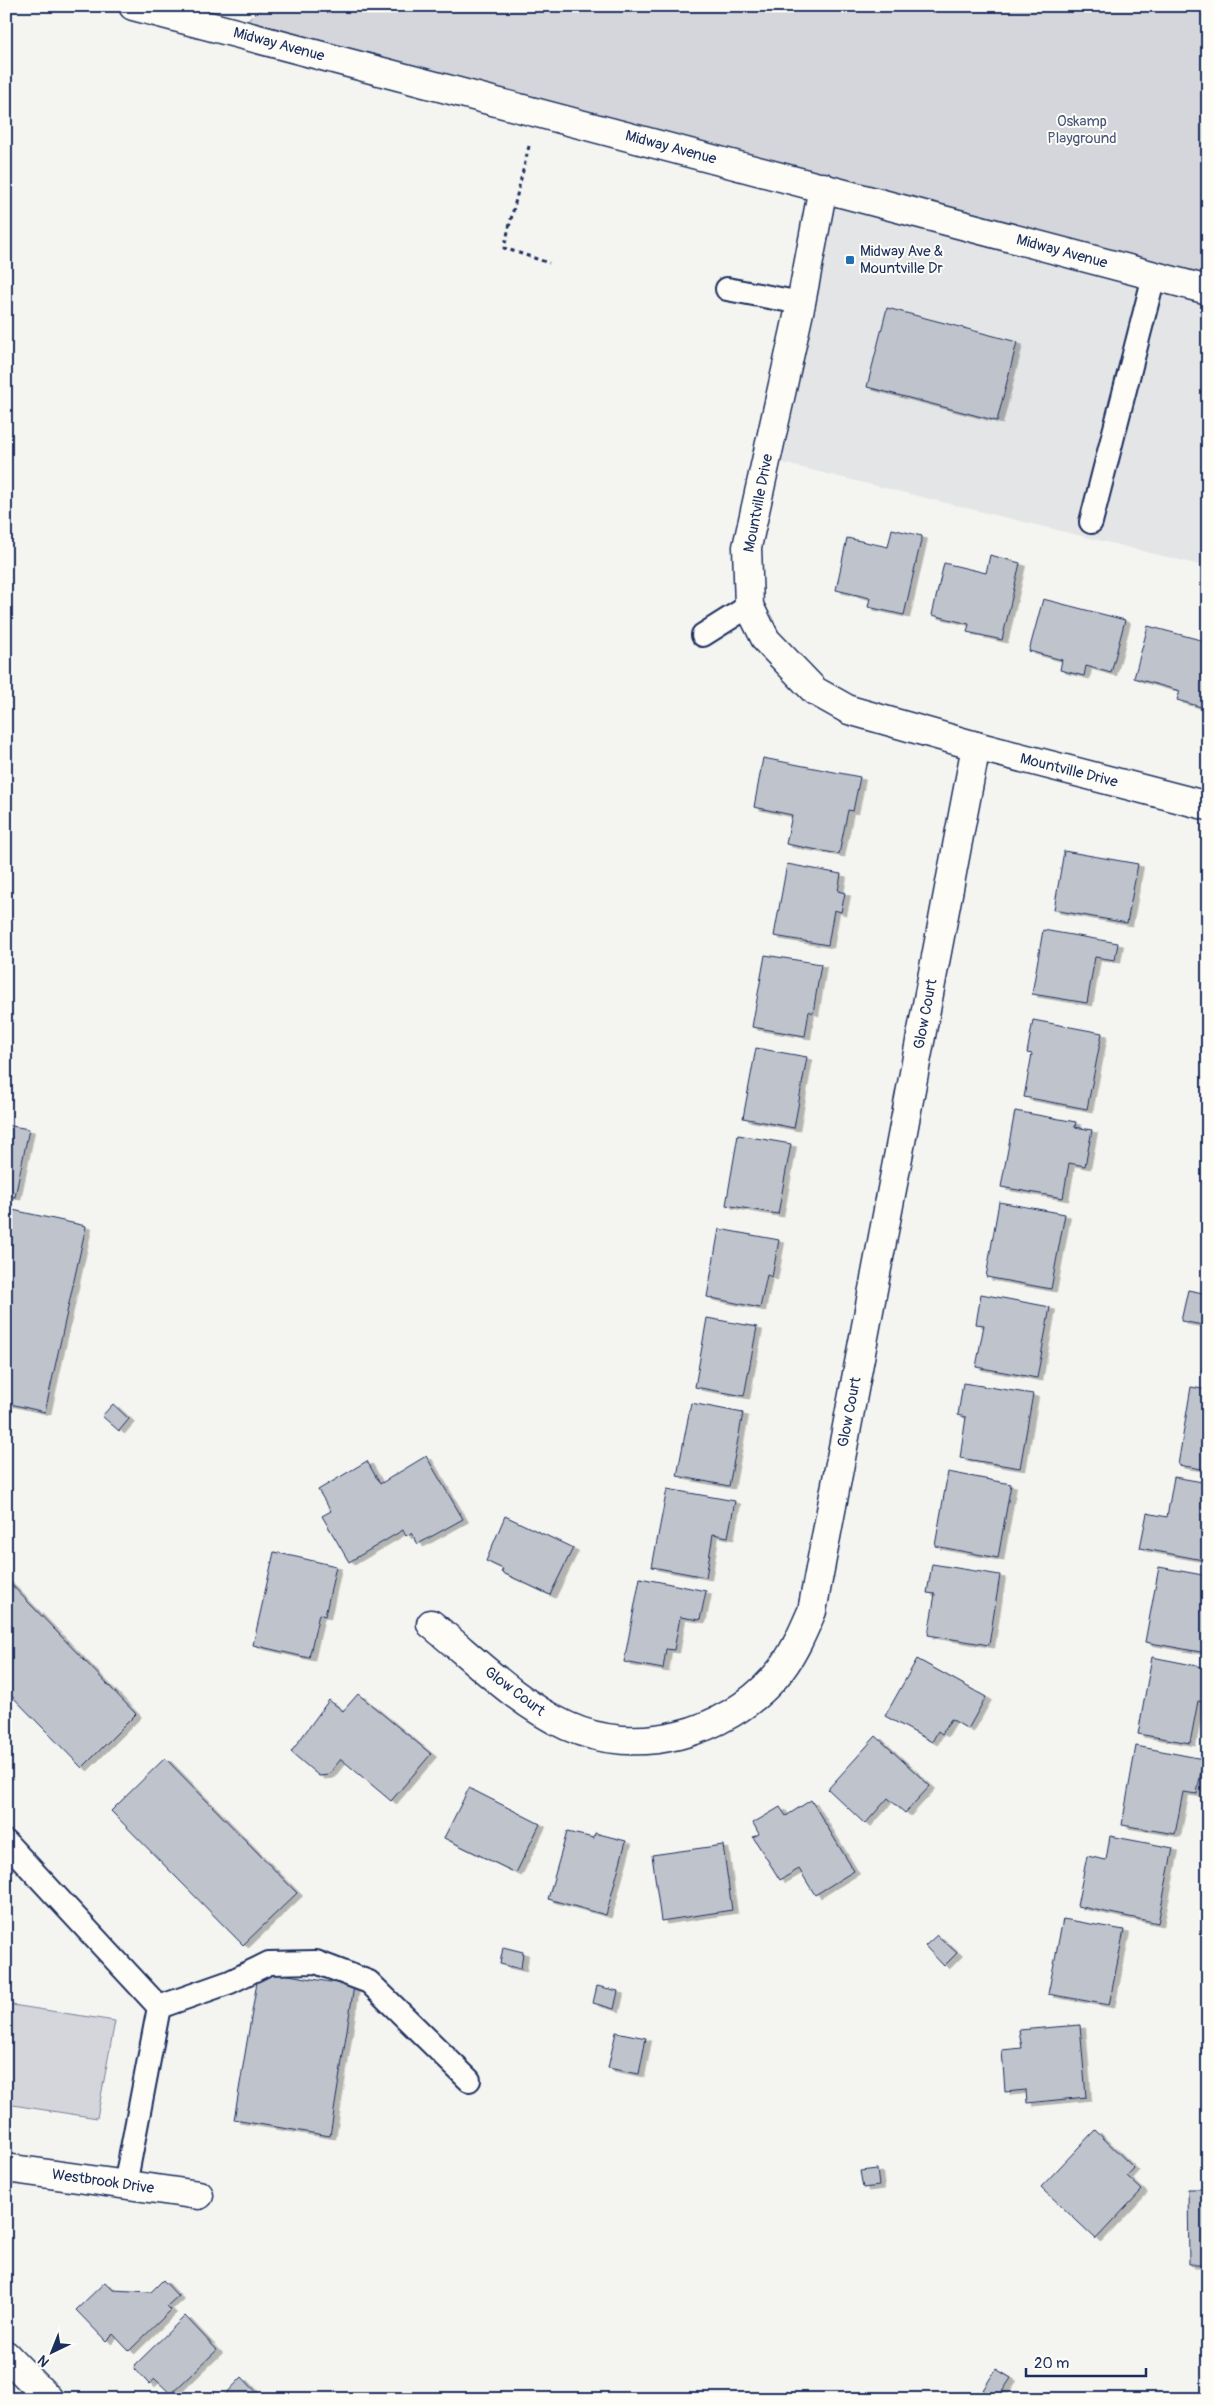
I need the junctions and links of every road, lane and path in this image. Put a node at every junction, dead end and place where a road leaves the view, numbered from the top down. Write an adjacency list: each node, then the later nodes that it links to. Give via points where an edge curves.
1 (133, 6): 2 (street, Midway Avenue)
2 (538, 112): 3 (street, Midway Avenue); 4 (path, via 504,248)
3 (823, 187): 5 (street, Midway Avenue); 8 (street, Mountville Drive)
4 (549, 262)
5 (1154, 276): 7 (street, Midway Avenue); 9 (lane)
6 (727, 289): 8 (lane)
7 (1208, 290)
8 (801, 303): 10 (street, Mountville Drive, via 747,547)
9 (1091, 522)
10 (749, 606): 11 (lane); 12 (street, Mountville Drive, via 766,640 815,691 849,710)
11 (703, 635)
12 (976, 746): 13 (street, Mountville Drive); 14 (street, Glow Court, via 812,1611 797,1646 776,1677 748,1703 716,1723 680,1736 643,1741 605,1738 569,1727 535,1709)
13 (1208, 806)
14 (431, 1624)
15 (6, 1842): 16 (lane)
16 (159, 2007): 17 (lane, via 230,1982 269,1963 316,1962 369,1982); 19 (lane)
17 (469, 2080)
18 (6, 2168): 19 (street, Westbrook Drive)
19 (125, 2184): 20 (street, Westbrook Drive)
20 (199, 2195)
21 (6, 2355): 22 (street)
22 (49, 2399)

